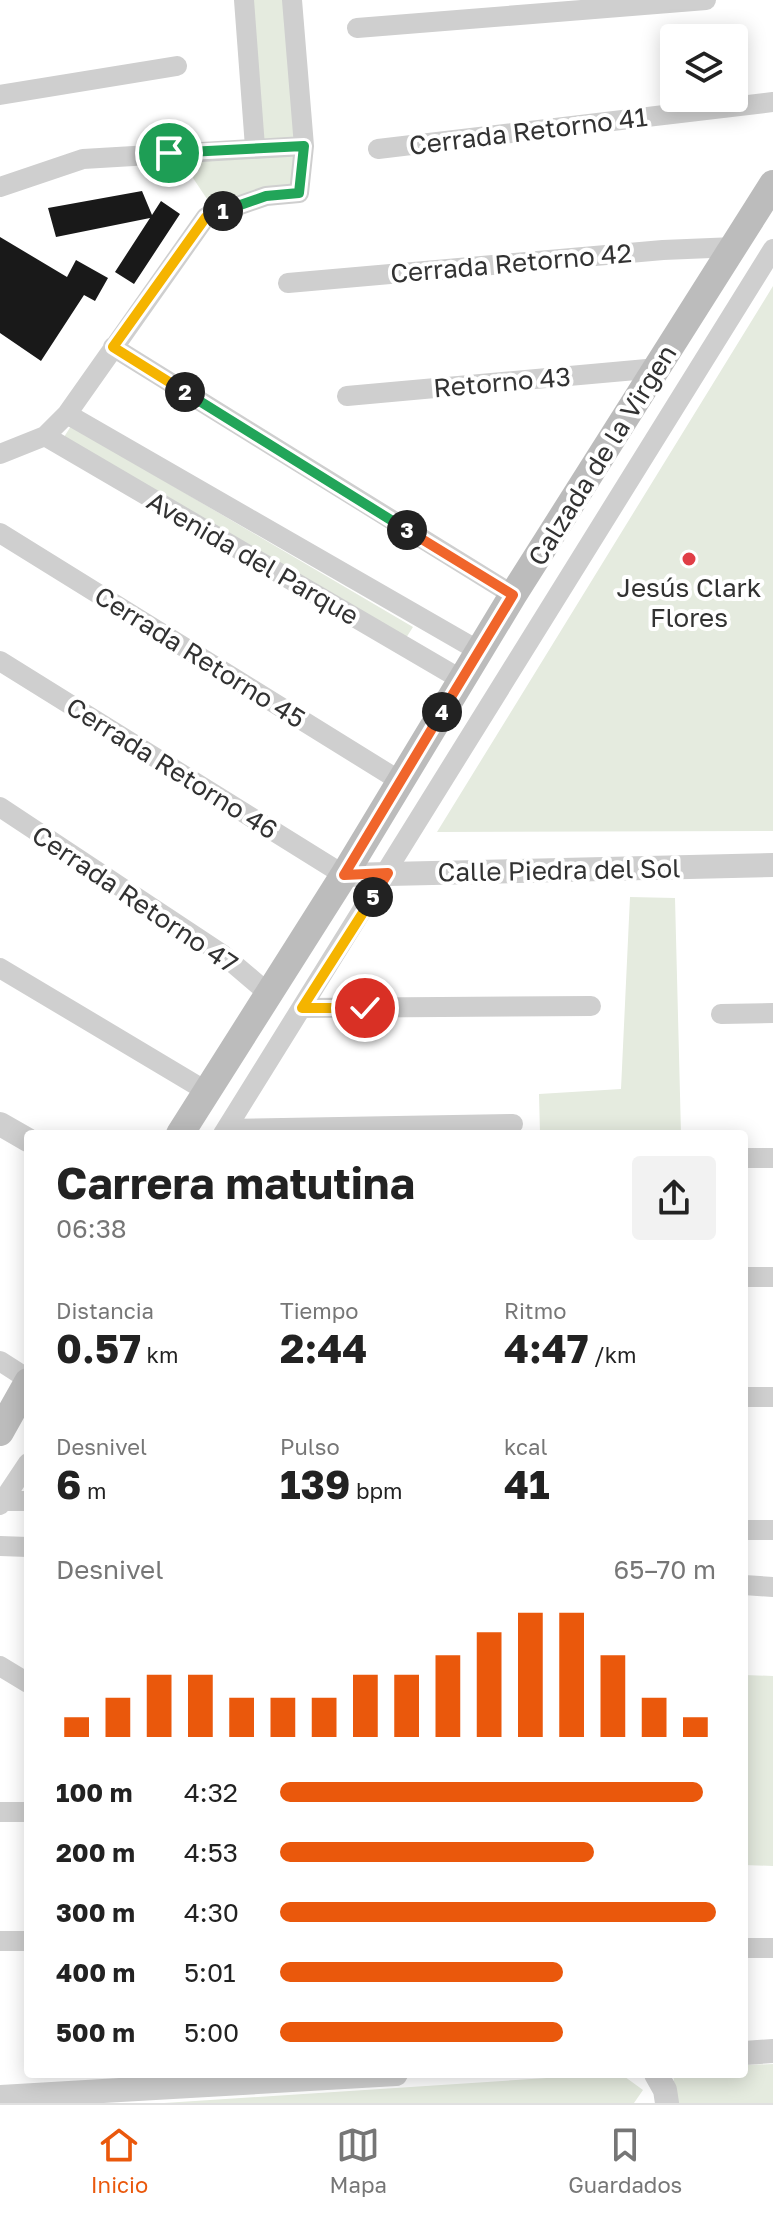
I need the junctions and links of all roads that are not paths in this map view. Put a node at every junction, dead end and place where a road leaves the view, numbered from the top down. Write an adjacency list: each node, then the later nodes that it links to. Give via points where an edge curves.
1 (244, 0): 9 (street)
2 (292, 0): 8 (street)
3 (706, 0): 4 (street)
4 (357, 28)
5 (177, 66): 6 (street)
6 (0, 95)
7 (773, 102): 10 (street, Cerrada Retorno 41)
8 (304, 146): 9 (street); 16 (street, via 299,193 266,196 206,217)
9 (255, 147): 12 (street, via 83,159)
10 (378, 149)
11 (773, 184): 13 (main road, Calzada de la Virgen)
12 (0, 187)
13 (735, 247): 15 (street, Cerrada Retorno 42); 17 (main road, Calzada de la Virgen)
14 (773, 249): 30 (street, Calzada de la Virgen)
15 (288, 283)
16 (113, 347): 19 (street); 23 (street)
17 (658, 368): 18 (street, Retorno 43); 23 (main road, Calzada de la Virgen)
18 (347, 396)
19 (67, 414): 20 (street); 24 (street, Avenida del Parque)
20 (45, 436): 21 (street); 26 (street, Avenida del Parque)
21 (0, 454)
22 (0, 533): 27 (street, Cerrada Retorno 45)
23 (513, 595): 24 (main road, Calzada de la Virgen)
24 (479, 651): 26 (main road, Calzada de la Virgen)
25 (0, 661): 31 (street, Cerrada Retorno 46)
26 (462, 680): 27 (main road, Calzada de la Virgen)
27 (400, 781): 31 (main road, Calzada de la Virgen)
28 (0, 807): 33 (street, Cerrada Retorno 47, via 222,954)
29 (773, 865): 30 (street, Calle Piedra del Sol)
30 (388, 873): 31 (street, Calle Piedra del Sol); 35 (street, Calzada de la Virgen)
31 (344, 875): 33 (main road, Calzada de la Virgen)
32 (0, 968): 38 (street)
33 (269, 994): 38 (main road, Calzada de la Virgen)
34 (591, 1006): 35 (street)
35 (302, 1008): 42 (street, Calzada de la Virgen)
36 (773, 1013): 37 (street)
37 (721, 1014)
38 (206, 1091): 41 (main road, Calzada de la Virgen)
39 (0, 1124): 44 (street)
40 (513, 1124): 43 (street)
41 (182, 1130)
42 (226, 1130)
43 (266, 1130)
44 (24, 1138)
45 (748, 1158): 46 (street)
46 (773, 1158)
47 (748, 1277): 48 (street)
48 (773, 1277)
49 (0, 1361): 50 (street)
50 (24, 1377)
51 (24, 1387): 54 (main road)
52 (748, 1397): 53 (street)
53 (773, 1397)
54 (0, 1432)
55 (24, 1469): 57 (street)
56 (24, 1501): 57 (street)
57 (1, 1503)
58 (748, 1530): 59 (street)
59 (773, 1530)
60 (0, 1546): 61 (street)
61 (24, 1547)
62 (748, 1585): 63 (street)
63 (773, 1587)
64 (0, 1666): 65 (street)
65 (24, 1681)
66 (0, 1812): 67 (street)
67 (24, 1812)
68 (0, 1941): 69 (street)
69 (24, 1941)
70 (748, 1948): 71 (street)
71 (773, 1948)
72 (773, 2051): 73 (street)
73 (748, 2053)
74 (314, 2078): 76 (street)
75 (658, 2078): 79 (street)
76 (133, 2088): 77 (street); 78 (street, via 114,2092)
77 (0, 2097)
78 (100, 2103)
79 (667, 2103)

